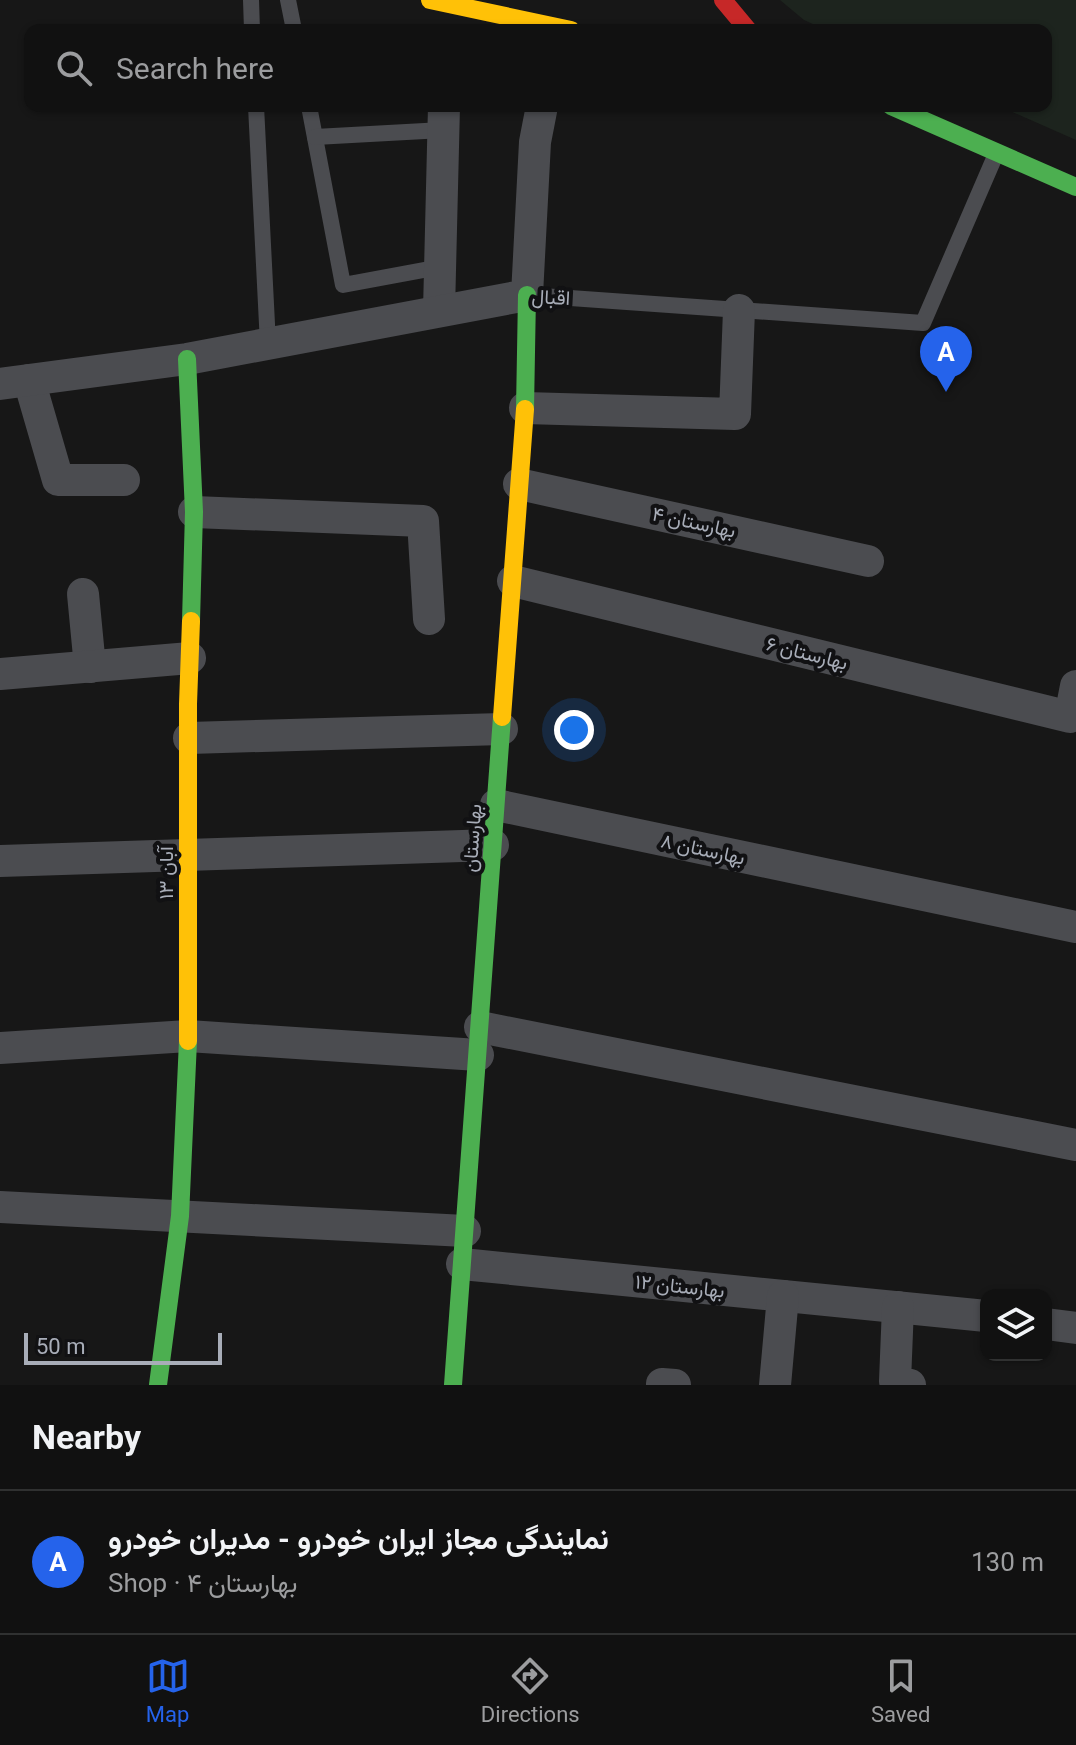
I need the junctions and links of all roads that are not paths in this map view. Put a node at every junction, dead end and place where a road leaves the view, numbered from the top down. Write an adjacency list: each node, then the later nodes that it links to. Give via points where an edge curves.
1 (251, 0): 6 (lane)
2 (288, 0): 7 (lane)
3 (430, 0): 5 (main road)
4 (723, 0): 9 (main road)
5 (486, 22): 8 (main road)
6 (252, 24)
7 (293, 24)
8 (507, 24)
9 (742, 24)
10 (256, 112): 24 (lane)
11 (310, 112): 17 (lane)
12 (541, 112): 21 (street)
13 (879, 112): 16 (main road)
14 (905, 112): 16 (main road)
15 (444, 118): 17 (lane); 20 (street)
16 (946, 130): 18 (main road)
17 (315, 137): 20 (lane, via 343,285)
18 (996, 152): 19 (main road); 22 (lane, اقبال, via 923,323)
19 (1076, 187)
20 (440, 267): 23 (street)
21 (527, 295): 22 (lane, اقبال); 23 (street, اقبال); 27 (main road, بهارستان)
22 (739, 310): 27 (street, via 735,414)
23 (439, 311): 24 (street, اقبال)
24 (268, 344): 25 (street, اقبال)
25 (187, 359): 26 (street, اقبال); 30 (main road, ۱۳ آبان)
26 (14, 382): 28 (street, via 58,480)
27 (525, 408): 29 (main road, بهارستان)
28 (124, 480)
29 (519, 484): 31 (street, بهارستان ۴); 32 (main road, بهارستان)
30 (194, 512): 34 (street, via 423,521); 35 (main road, ۱۳ آبان)
31 (868, 561)
32 (513, 581): 38 (street, بهارستان ۶, via 1070,717); 39 (main road, بهارستان)
33 (83, 594): 36 (street)
34 (429, 619)
35 (190, 658): 36 (street); 40 (main road, ۱۳ آبان)
36 (90, 667): 37 (street)
37 (0, 674)
38 (1076, 686)
39 (502, 729): 40 (street); 41 (main road, بهارستان)
40 (189, 738): 43 (main road, ۱۳ آبان)
41 (496, 805): 42 (main road, بهارستان); 45 (street, بهارستان ۸)
42 (493, 845): 43 (street); 47 (main road, بهارستان)
43 (187, 854): 44 (street); 46 (main road, ۱۳ آبان)
44 (0, 861)
45 (1076, 927)
46 (188, 1036): 47 (street); 48 (street); 51 (main road, ۱۳ آبان)
47 (479, 1041): 49 (street, via 818,1094); 52 (main road, بهارستان)
48 (0, 1048)
49 (1076, 1145)
50 (0, 1207): 51 (street)
51 (180, 1216): 52 (street); 59 (main road, ۱۳ آبان)
52 (465, 1231): 53 (main road, بهارستان)
53 (462, 1264): 54 (street, بهارستان ۱۲); 60 (main road, بهارستان)
54 (783, 1296): 55 (street, بهارستان ۱۲); 61 (street)
55 (898, 1307): 56 (street, بهارستان ۱۲); 62 (street, via 895,1381)
56 (980, 1315)
57 (1052, 1325): 58 (street)
58 (1076, 1328)
59 (158, 1385)
60 (453, 1385)
61 (775, 1385)
62 (910, 1385)

